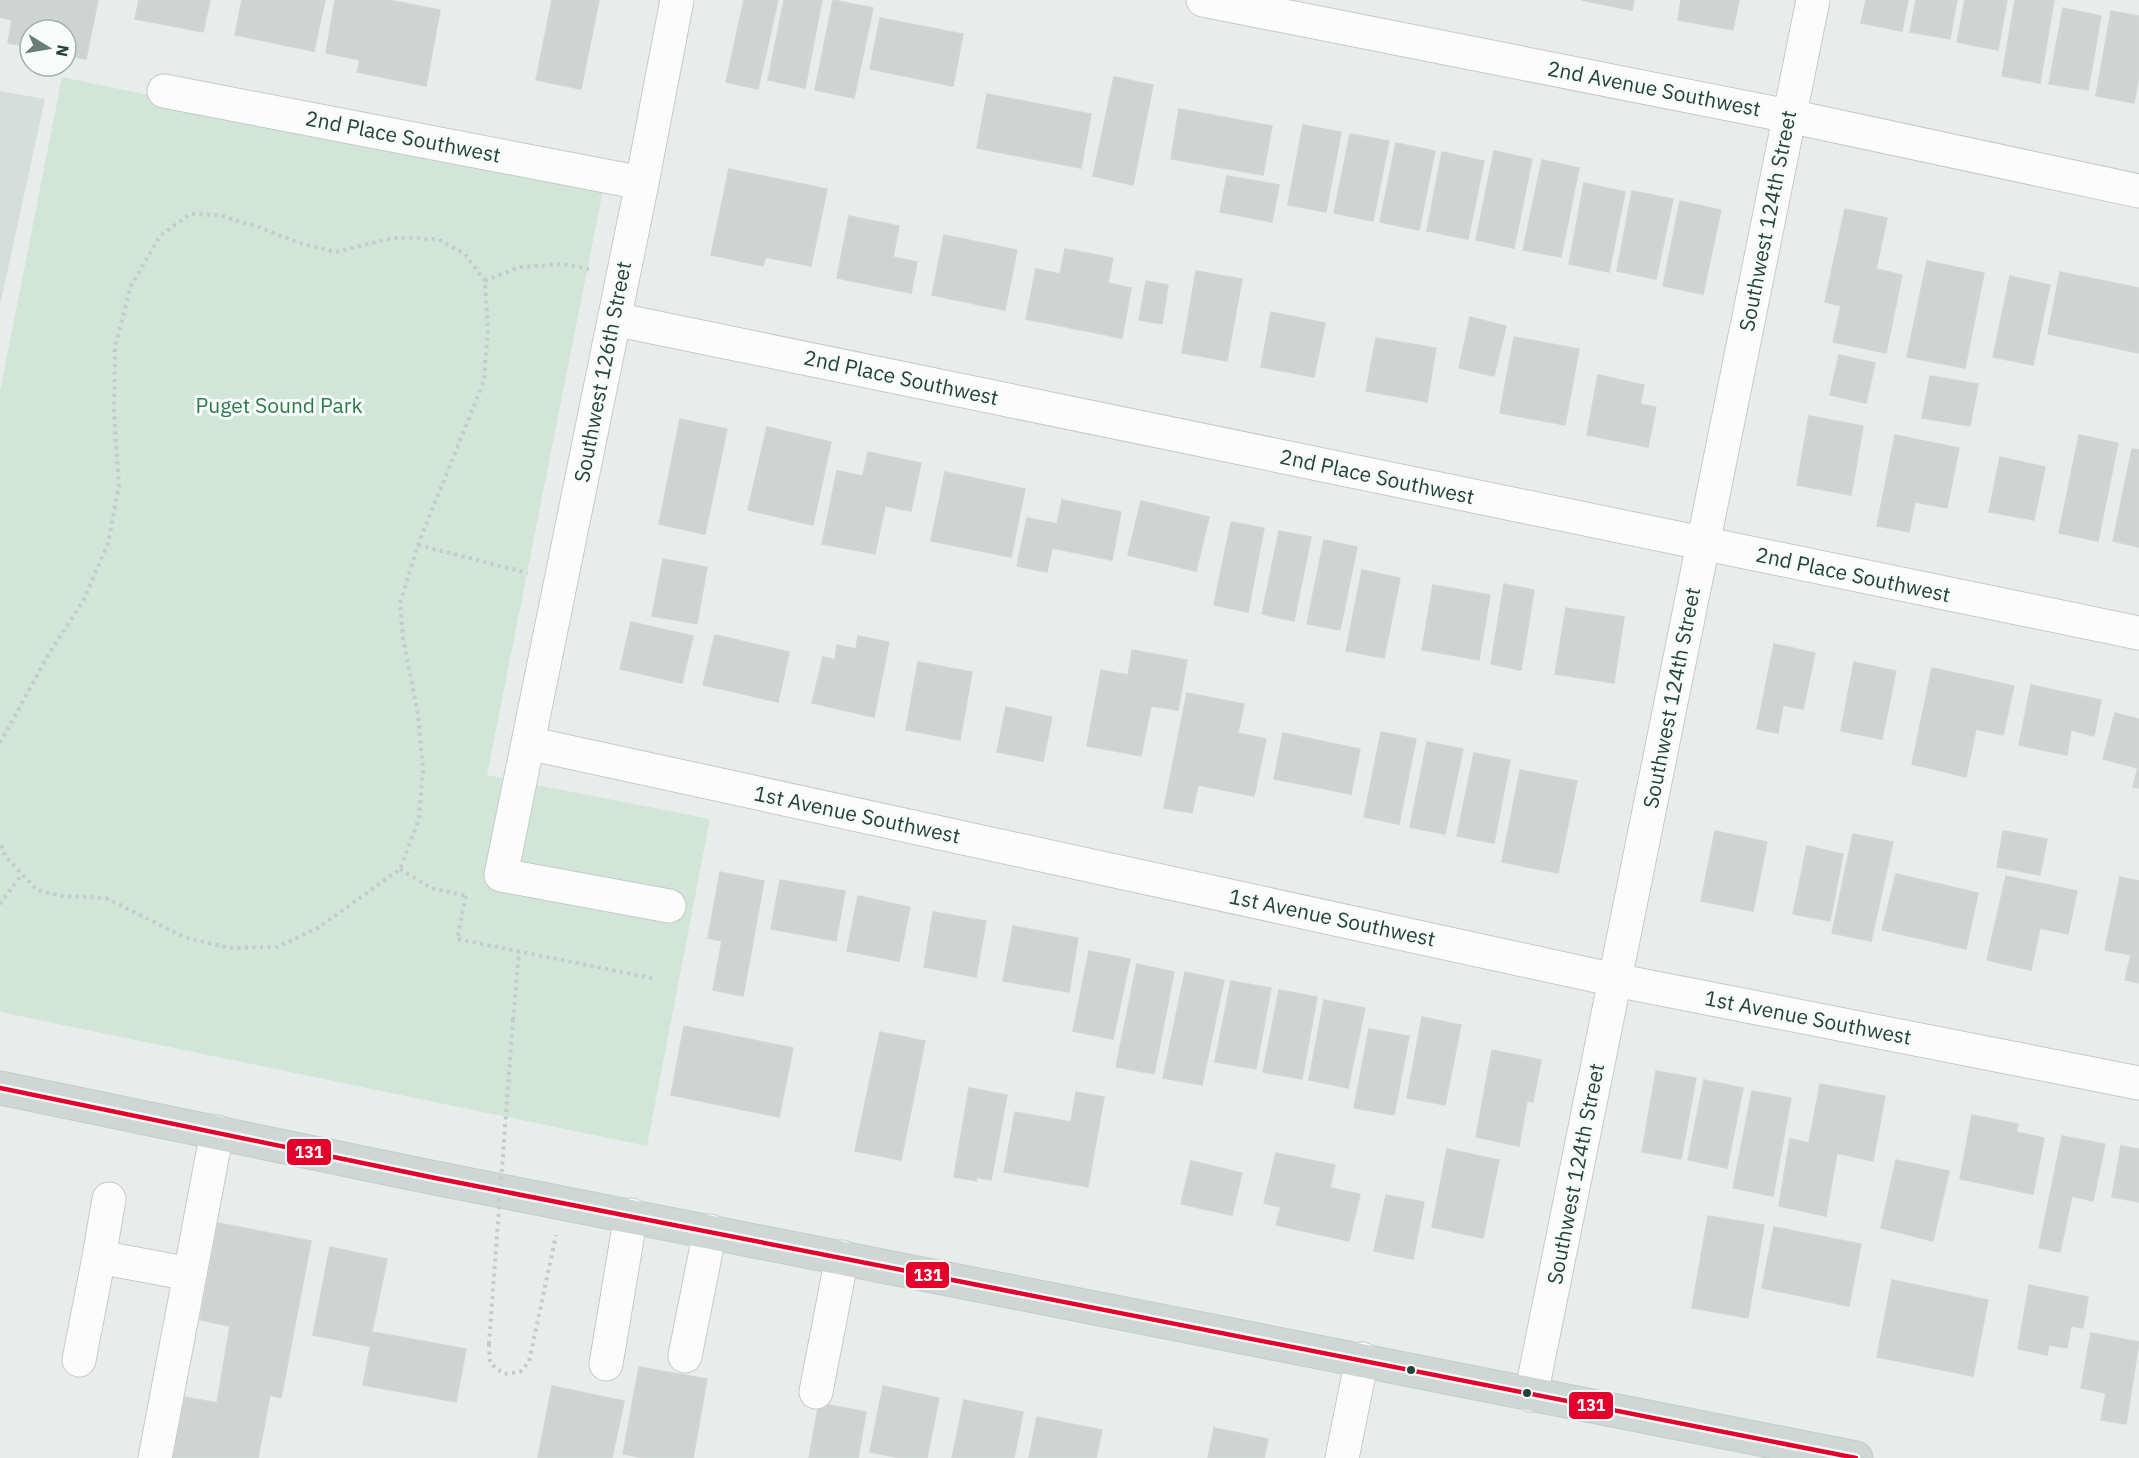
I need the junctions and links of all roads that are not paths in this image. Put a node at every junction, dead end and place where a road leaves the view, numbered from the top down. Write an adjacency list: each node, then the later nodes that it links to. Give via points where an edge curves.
1 (677, 0): 6 (street, Southwest 126th Street)
2 (1203, 0): 5 (street, 2nd Avenue Southwest)
3 (1813, 0): 5 (street, Southwest 124th Street)
4 (164, 91): 6 (street, 2nd Place Southwest)
5 (1789, 116): 7 (street, 2nd Avenue Southwest); 9 (street, Southwest 124th Street)
6 (642, 183): 8 (street, Southwest 126th Street)
7 (2139, 191)
8 (614, 319): 9 (street, 2nd Place Southwest); 11 (street, Southwest 126th Street)
9 (1703, 544): 10 (street, 2nd Place Southwest); 13 (street, Southwest 124th Street)
10 (2139, 633)
11 (528, 743): 12 (street, Southwest 126th Street, via 501,875); 13 (street, 1st Avenue Southwest)
12 (669, 906)
13 (1616, 980): 14 (street, 1st Avenue Southwest); 28 (street, Southwest 124th Street)
14 (2139, 1083)
15 (0, 1088): 16 (main road)
16 (217, 1132): 18 (main road); 22 (street)
17 (109, 1199): 20 (street)
18 (631, 1215): 19 (main road); 26 (street)
19 (710, 1231): 21 (main road); 23 (street)
20 (99, 1257): 22 (street); 25 (street)
21 (842, 1257): 24 (main road); 27 (street)
22 (190, 1274): 29 (street)
23 (685, 1356)
24 (1362, 1359): 28 (main road); 30 (street)
25 (79, 1360)
26 (606, 1364)
27 (816, 1392)
28 (1531, 1395): 31 (main road)
29 (155, 1458)
30 (1342, 1458)
31 (1856, 1458)

